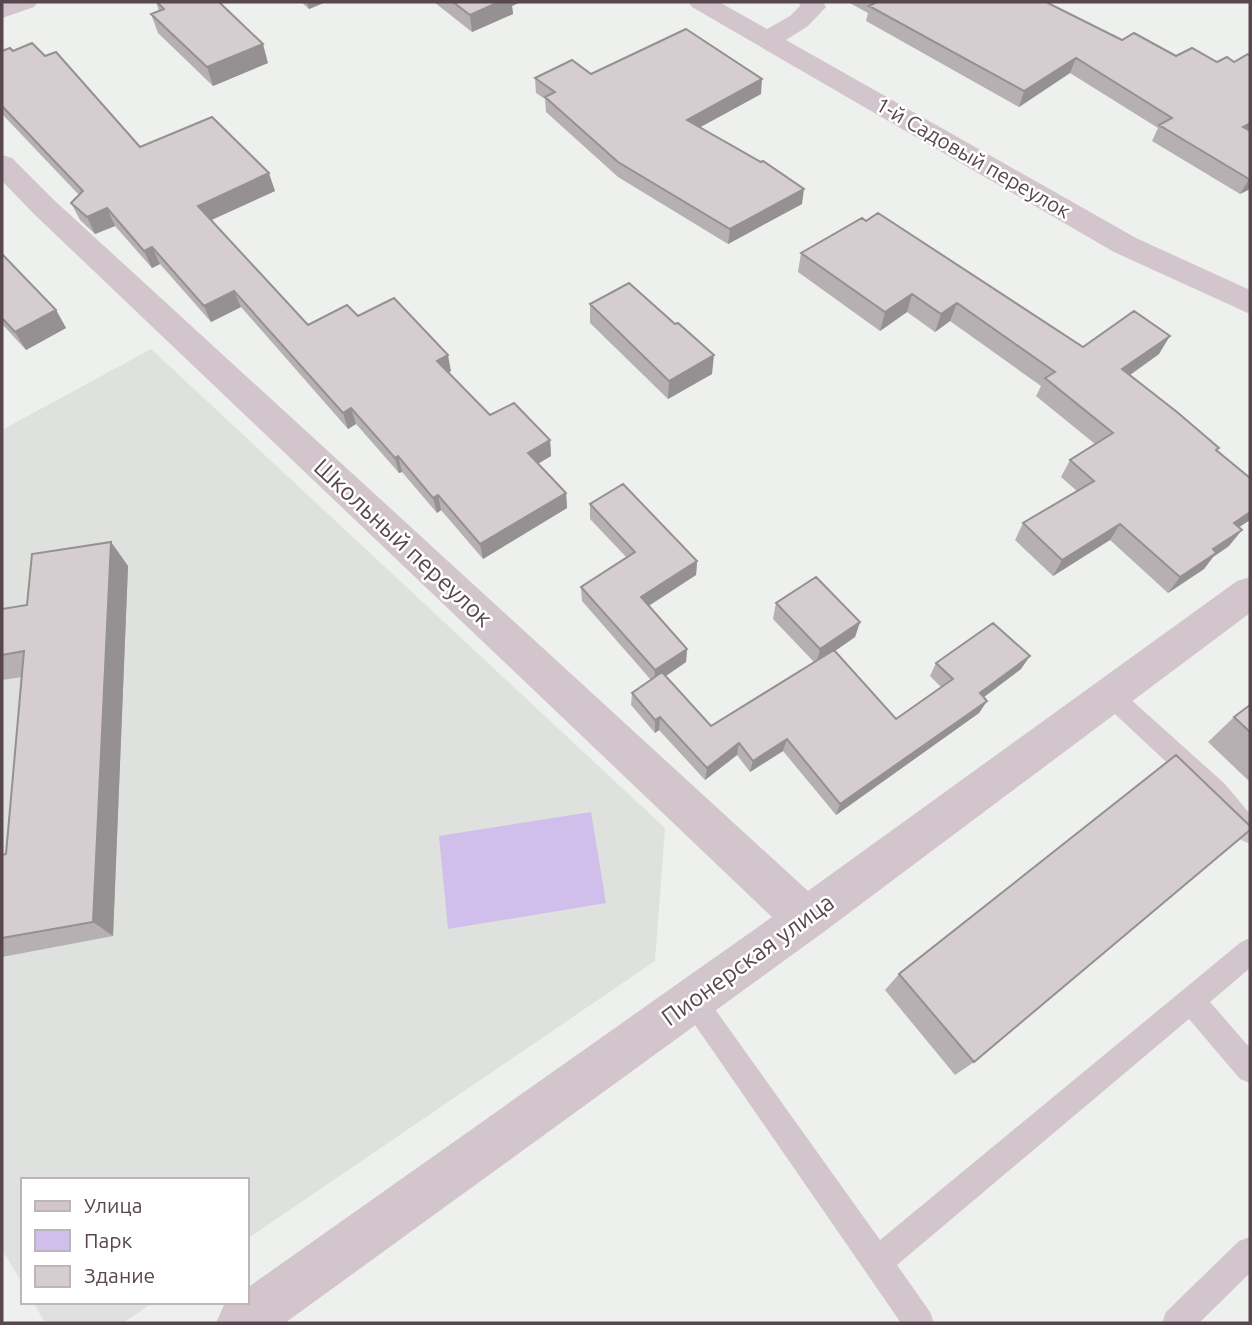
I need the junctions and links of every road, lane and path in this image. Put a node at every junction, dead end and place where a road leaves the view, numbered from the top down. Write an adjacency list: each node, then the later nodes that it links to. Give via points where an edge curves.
1 (25, 2): 4 (street)
2 (701, 2): 5 (street, 1-й Садовый переулок)
3 (811, 2): 5 (street, via 813,7 799,21)
4 (2, 10)
5 (767, 40): 7 (street, 1-й Садовый переулок, via 1125,245)
6 (2, 164): 11 (street, Школьный переулок)
7 (1250, 303)
8 (1250, 592): 9 (street, Пионерская улица)
9 (1111, 695): 10 (lane, via 1216,792); 11 (street, Пионерская улица)
10 (1250, 832)
11 (806, 919): 13 (street, Пионерская улица)
12 (1250, 951): 14 (lane)
13 (693, 1000): 17 (lane); 18 (street, Пионерская улица)
14 (1191, 1001): 15 (lane); 17 (lane)
15 (1250, 1069)
16 (1250, 1252): 20 (lane)
17 (877, 1262): 19 (lane)
18 (242, 1323)
19 (919, 1323)
20 (1177, 1323)

